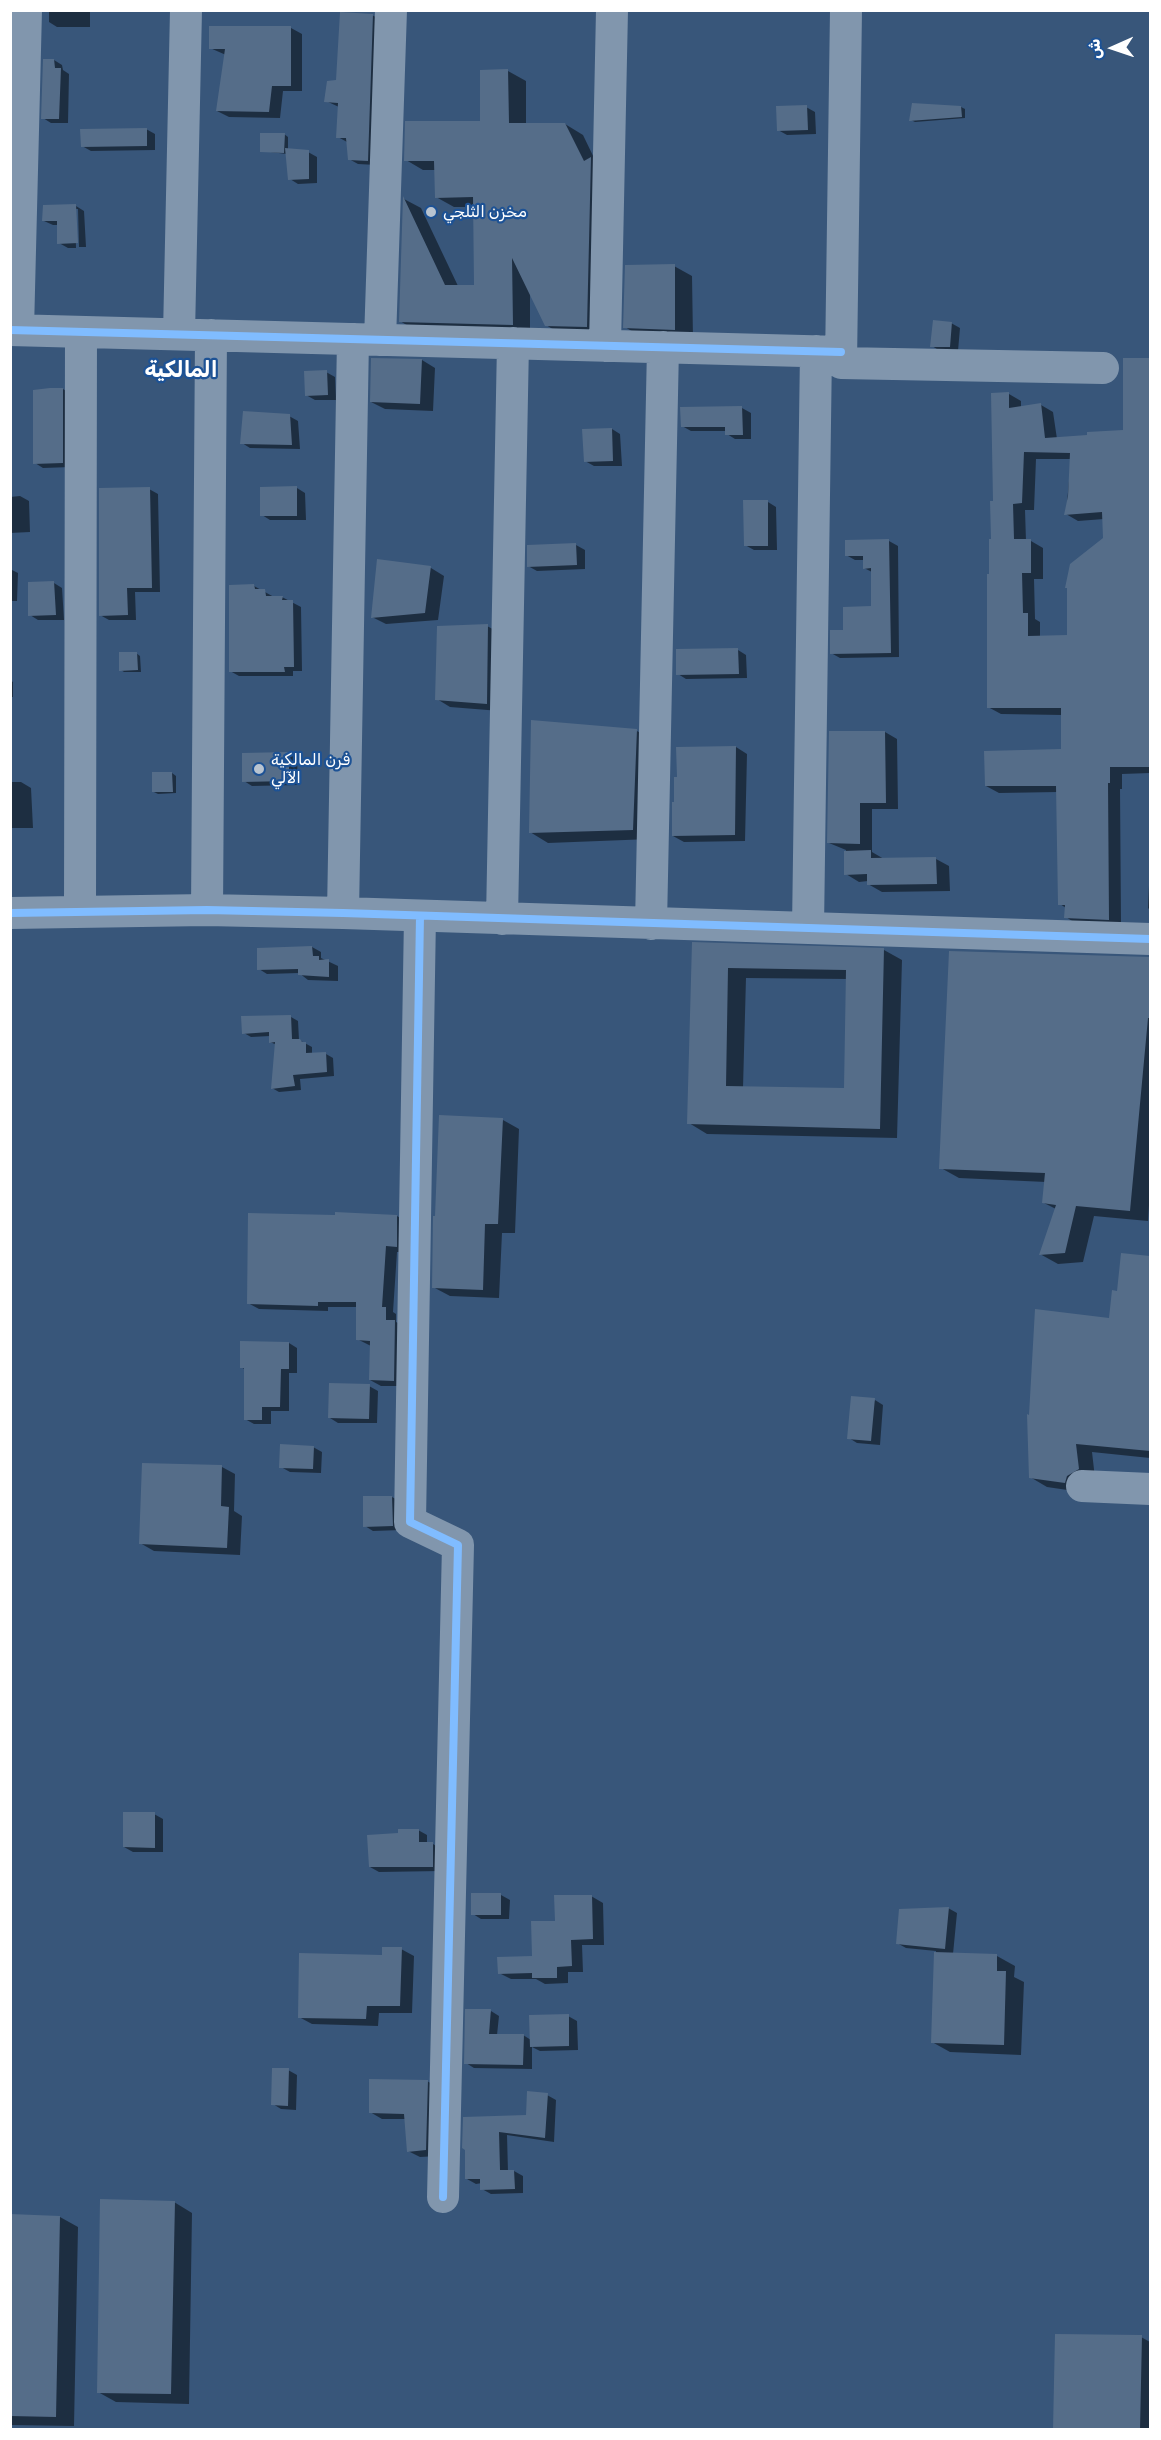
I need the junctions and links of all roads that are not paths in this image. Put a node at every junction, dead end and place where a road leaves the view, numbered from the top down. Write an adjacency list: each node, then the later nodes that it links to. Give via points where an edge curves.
1 (26, 10): 6 (street)
2 (186, 10): 8 (street)
3 (391, 10): 10 (street)
4 (612, 10): 12 (street)
5 (846, 10): 14 (street)
6 (14, 330): 7 (street)
7 (81, 332): 8 (street); 16 (street)
8 (179, 334): 9 (street)
9 (211, 335): 10 (street); 17 (street)
10 (367, 339): 11 (street); 19 (street)
11 (513, 343): 12 (street); 21 (street)
12 (605, 346): 13 (street)
13 (663, 347): 14 (street); 22 (street)
14 (829, 352): 15 (street, via 841,363); 23 (street)
15 (1103, 368)
16 (80, 910): 17 (street); 18 (street)
17 (207, 910): 19 (street)
18 (10, 913)
19 (343, 913): 20 (street)
20 (420, 916): 21 (street); 27 (street, via 410,1522 458,1545)
21 (502, 919): 22 (street)
22 (651, 924): 23 (street)
23 (808, 928): 24 (street)
24 (1150, 939)
25 (1082, 1486): 26 (street)
26 (1150, 1490)
27 (443, 2197)

